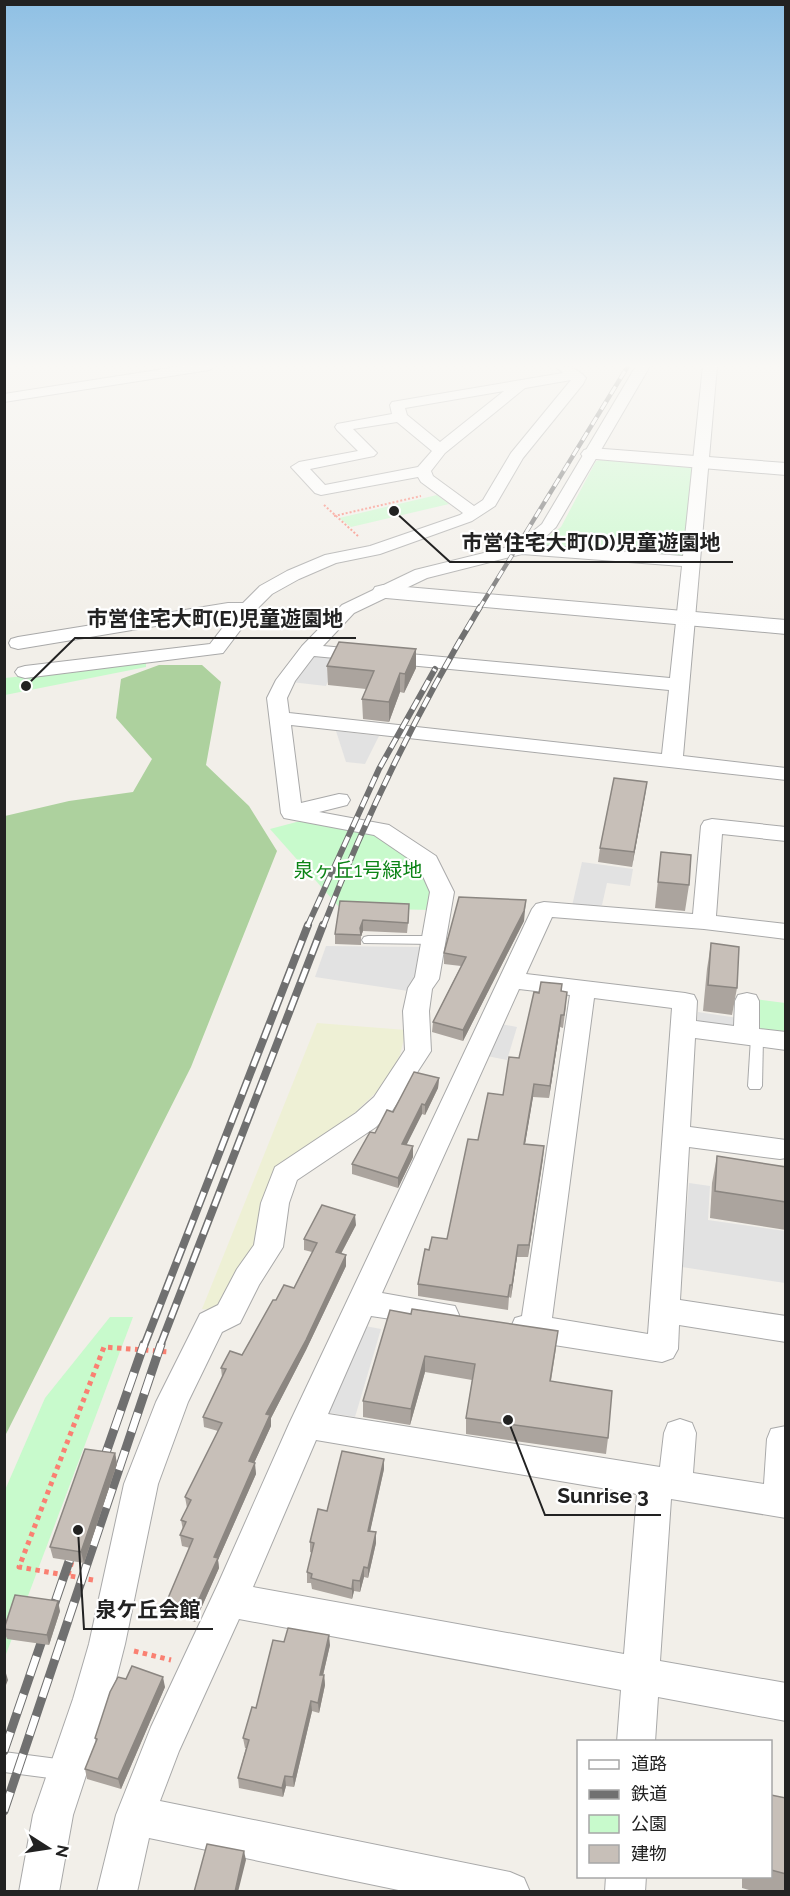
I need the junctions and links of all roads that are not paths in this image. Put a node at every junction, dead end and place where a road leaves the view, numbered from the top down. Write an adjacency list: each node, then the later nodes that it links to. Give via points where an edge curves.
1 (362, 454): 9 (street, via 299,467 321,490)
2 (436, 454): 9 (street)
3 (517, 454): 10 (street, via 489,503)
4 (591, 454): 11 (street, via 548,527)
5 (597, 454): 7 (street)
6 (702, 454): 7 (street)
7 (701, 463): 8 (street); 12 (street)
8 (786, 469)
9 (423, 471): 10 (street, via 427,479)
10 (473, 513): 14 (street, via 292,575 266,590)
11 (522, 549): 12 (street); 13 (street, via 421,574)
12 (691, 562): 15 (street)
13 (383, 592): 15 (street); 18 (street, via 348,609)
14 (248, 608): 17 (street, via 228,608); 19 (street, via 216,649)
15 (686, 619): 16 (street); 20 (street)
16 (786, 627)
17 (18, 643)
18 (309, 650): 20 (street); 21 (street, via 277,698)
19 (25, 672)
20 (679, 685): 22 (street)
21 (278, 718): 22 (street); 25 (street)
22 (672, 762): 23 (street)
23 (786, 774)
24 (339, 800): 25 (street)
25 (292, 813): 30 (street, via 381,830 428,861 442,892)
26 (786, 834): 27 (street, via 712,826)
27 (704, 922): 28 (street); 31 (street, via 544,909)
28 (786, 932)
29 (368, 940): 30 (lane)
30 (433, 940): 56 (street, via 427,979 420,988 416,1011 418,1051 383,1104 366,1120 285,1174 275,1203 268,1247 229,1314 211,1323 172,1402 141,1484 107,1644)
31 (512, 980): 32 (street); 40 (street)
32 (583, 988): 34 (street, via 685,1001); 44 (street)
33 (747, 1001): 35 (street)
34 (683, 1028): 35 (street); 38 (street)
35 (751, 1037): 36 (street); 37 (lane)
36 (786, 1041)
37 (754, 1086)
38 (676, 1135): 39 (street); 41 (street)
39 (780, 1149)
40 (361, 1302): 42 (street); 46 (street)
41 (665, 1310): 44 (street, via 662,1348); 45 (street)
42 (466, 1318)
43 (500, 1323): 44 (street)
44 (535, 1329)
45 (786, 1329)
46 (305, 1424): 49 (street); 51 (street)
47 (680, 1433): 49 (street)
48 (783, 1439): 50 (street)
49 (665, 1483): 50 (street); 52 (street)
50 (783, 1502)
51 (230, 1600): 52 (street); 57 (street, via 150,1776)
52 (641, 1676): 53 (street); 54 (street)
53 (786, 1702)
54 (636, 1740)
55 (4, 1762): 56 (lane)
56 (66, 1771): 58 (street, via 53,1815)
57 (137, 1816): 59 (street); 60 (street)
58 (39, 1892)
59 (117, 1892)
60 (510, 1892)

